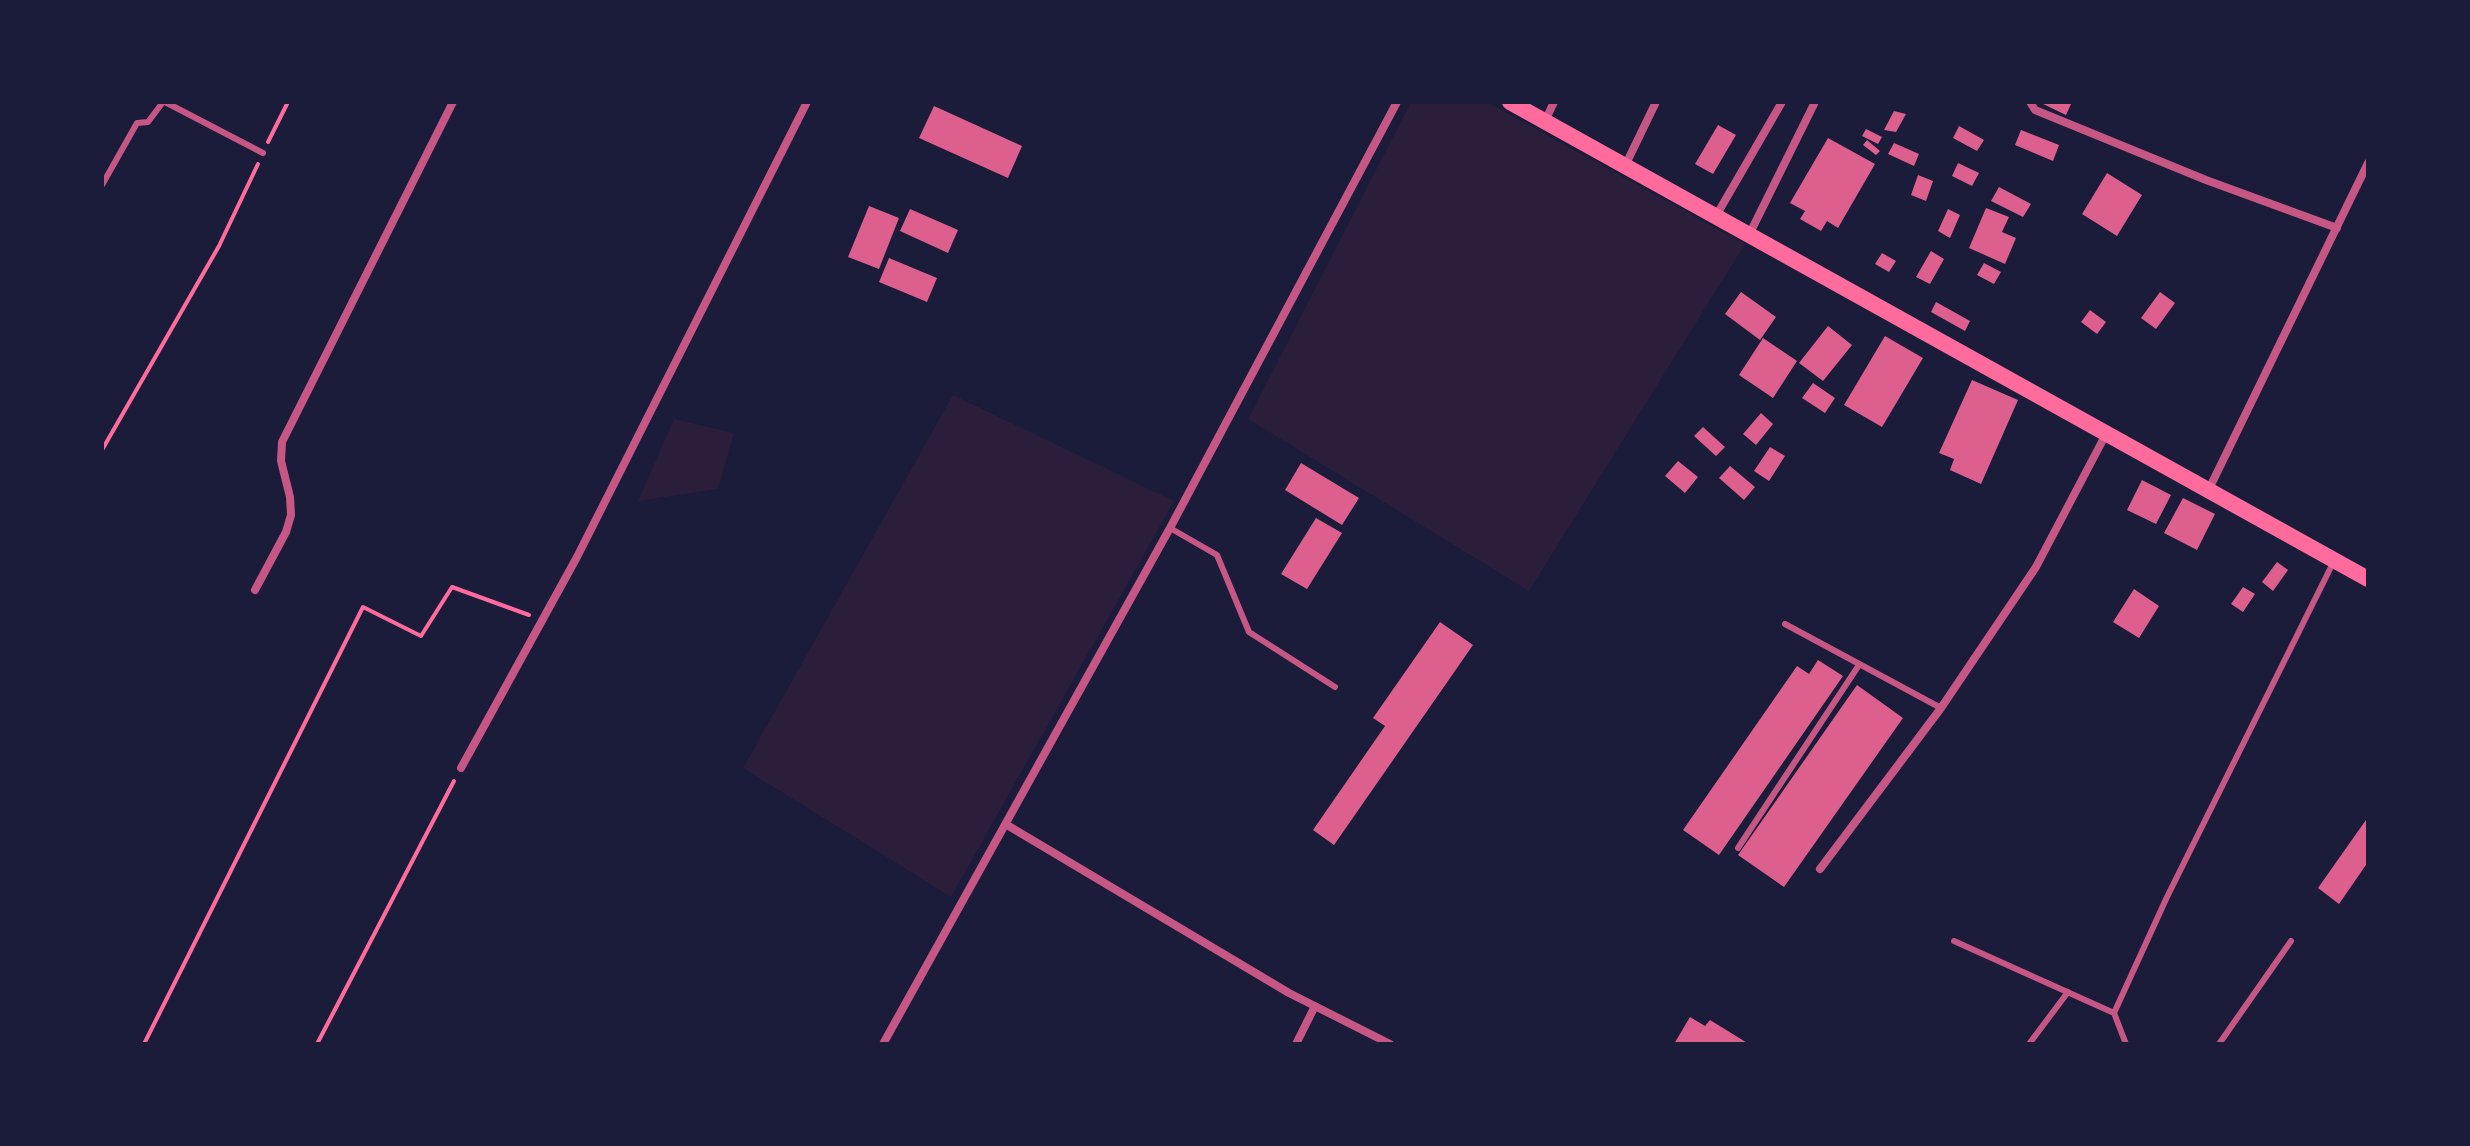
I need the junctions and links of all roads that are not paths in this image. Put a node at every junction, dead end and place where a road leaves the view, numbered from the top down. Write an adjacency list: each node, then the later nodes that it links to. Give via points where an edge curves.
1 (164, 102): 12 (lane); 15 (lane, via 148,122 137,123)
2 (453, 102): 24 (street, via 282,442 291,515)
3 (807, 102): 29 (street, via 577,557)
4 (1397, 102): 21 (street)
5 (1510, 102): 11 (main road)
6 (1554, 102): 11 (street)
7 (1656, 102): 14 (street)
8 (1782, 102): 16 (street)
9 (1815, 102): 18 (street)
10 (2030, 102): 17 (street, via 2035,110 2177,169)
11 (1545, 121): 14 (main road)
12 (263, 153)
13 (2368, 163): 17 (street)
14 (1625, 166): 16 (main road)
15 (102, 185)
16 (1716, 217): 18 (main road)
17 (2337, 228): 20 (street)
18 (1749, 235): 19 (main road)
19 (2106, 434): 20 (main road); 28 (street, via 2036,567)
20 (2209, 489): 22 (main road)
21 (1170, 528): 27 (lane, via 1217,555 1249,632); 30 (street)
22 (2334, 561): 23 (main road); 37 (lane)
23 (2368, 579)
24 (255, 590)
25 (1785, 624): 26 (lane)
26 (1859, 665): 28 (lane); 31 (lane)
27 (1335, 687)
28 (1941, 708): 32 (street)
29 (461, 768)
30 (1007, 825): 36 (street); 38 (street)
31 (1738, 848)
32 (1820, 869)
33 (1954, 941): 35 (lane)
34 (2291, 941): 43 (lane)
35 (2068, 992): 37 (lane); 41 (lane)
36 (1315, 1006): 39 (street); 40 (street)
37 (2114, 1013): 42 (lane)
38 (883, 1044)
39 (1296, 1044)
40 (1390, 1044)
41 (2029, 1044)
42 (2126, 1044)
43 (2219, 1044)

